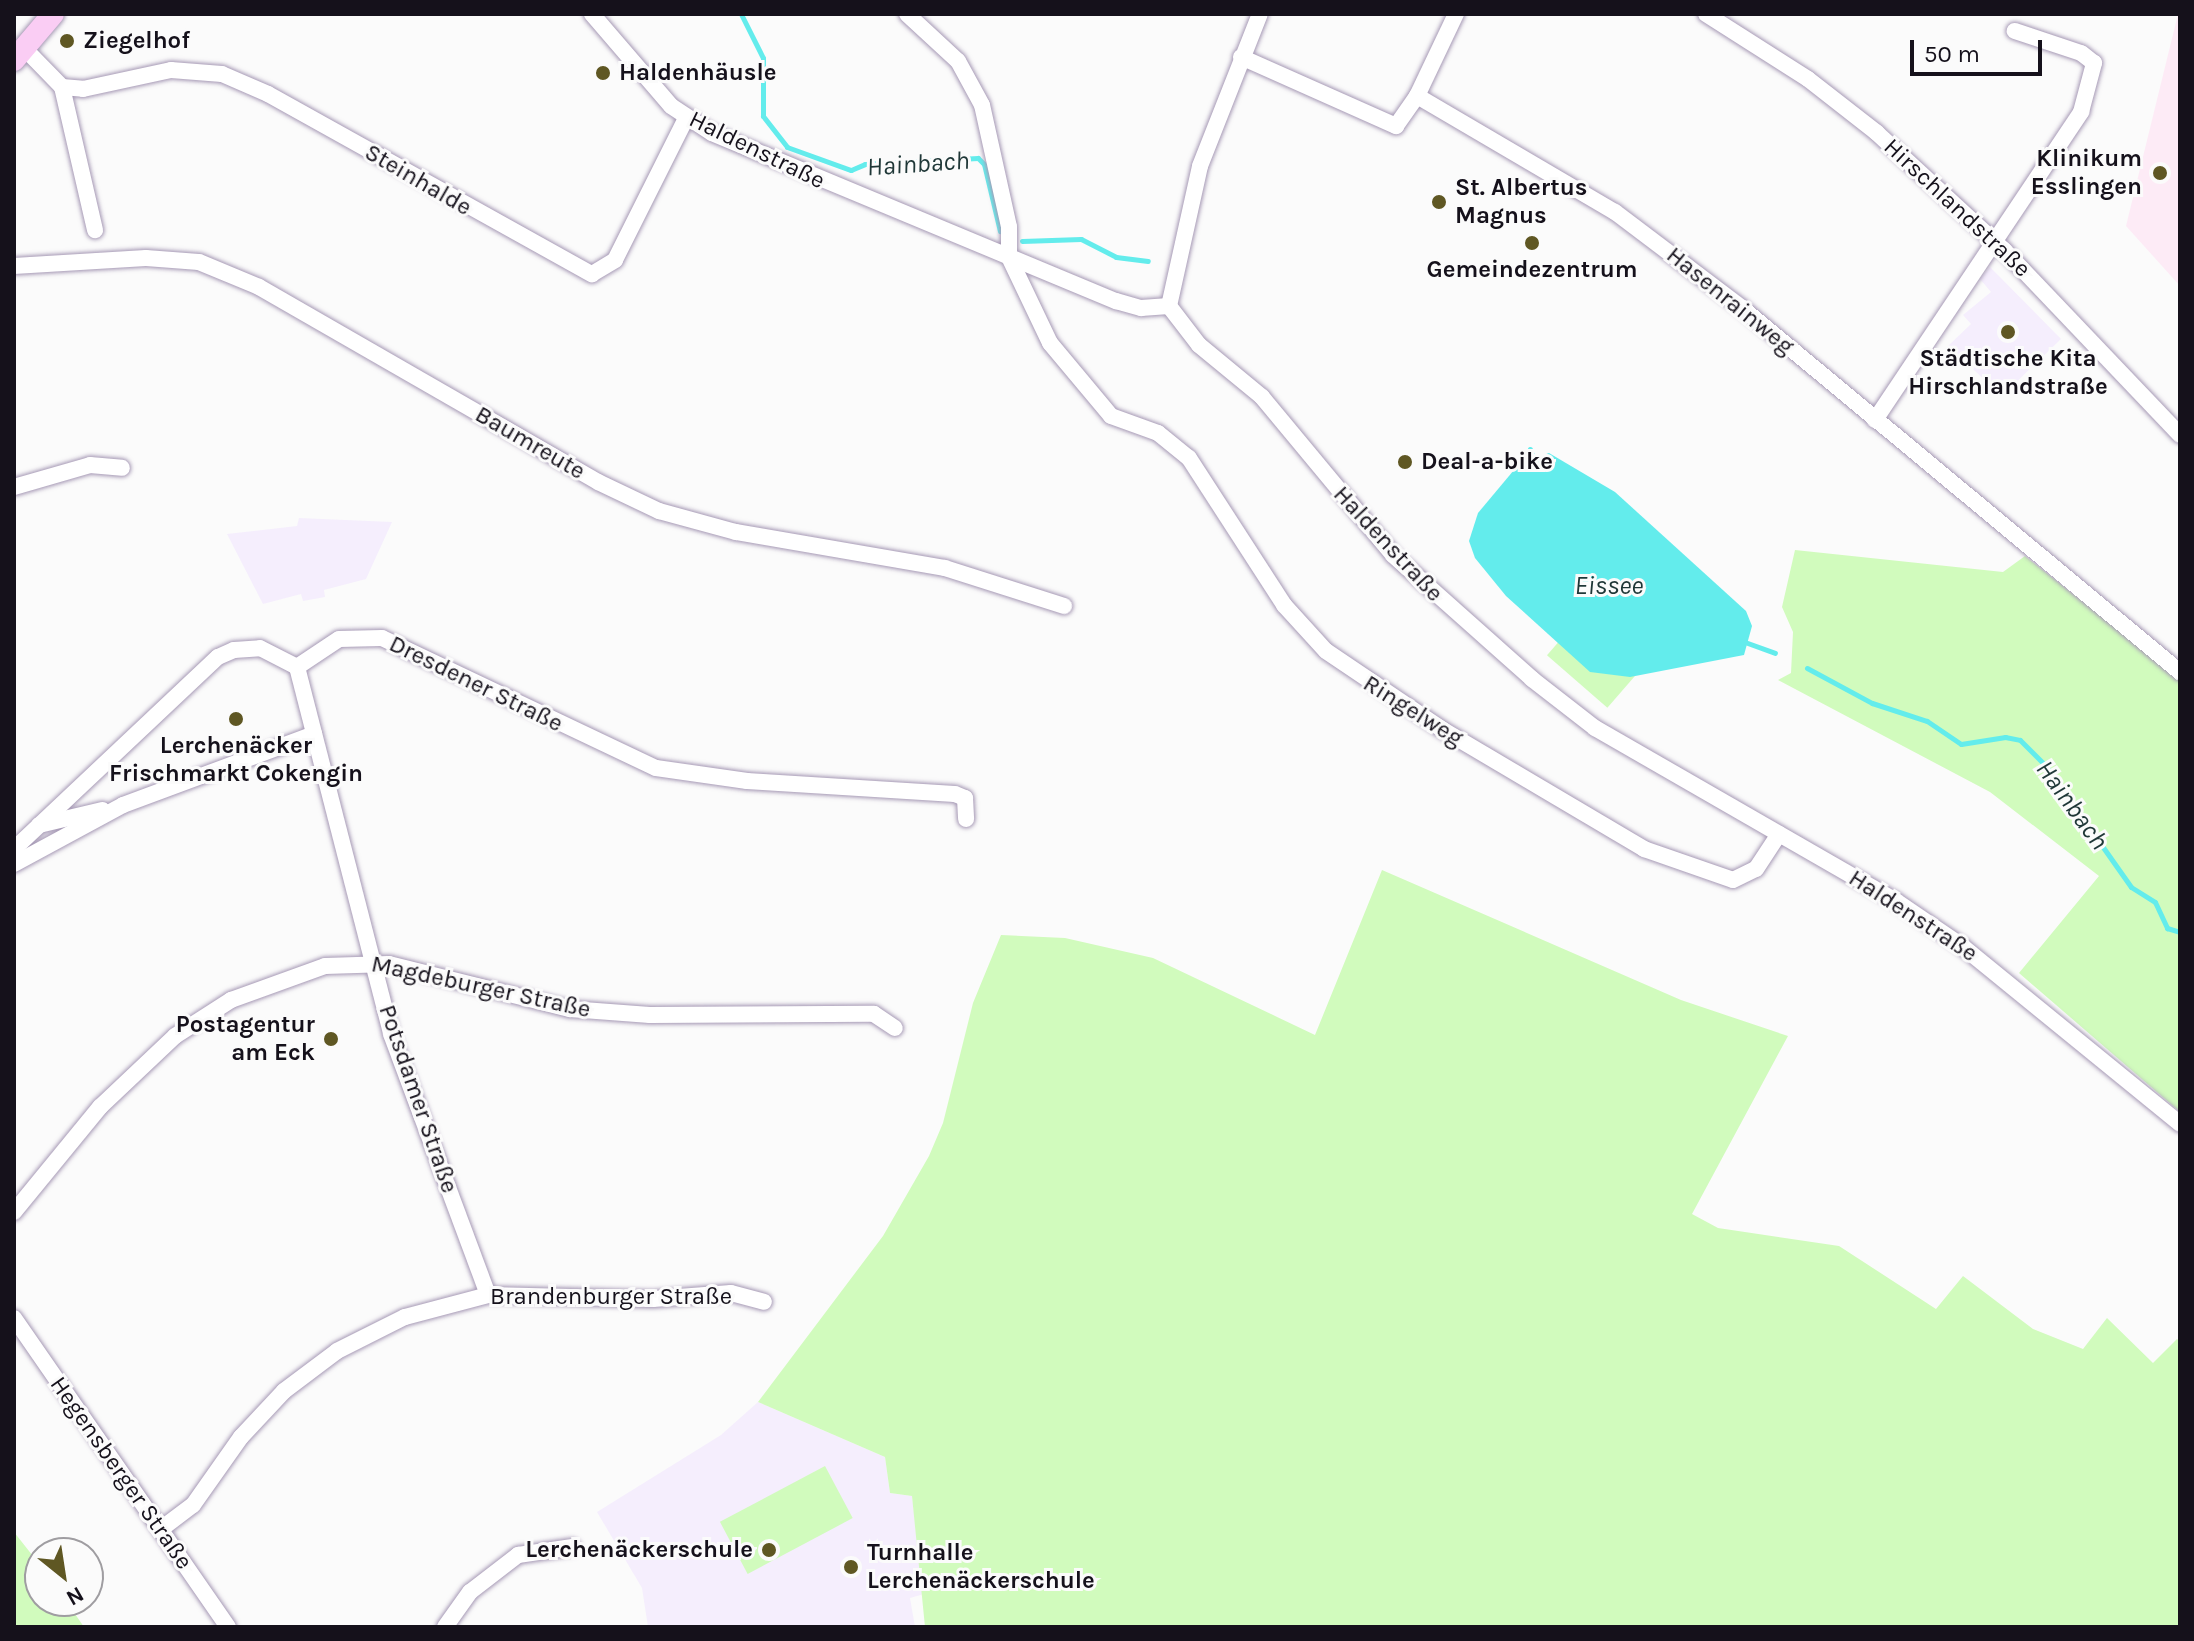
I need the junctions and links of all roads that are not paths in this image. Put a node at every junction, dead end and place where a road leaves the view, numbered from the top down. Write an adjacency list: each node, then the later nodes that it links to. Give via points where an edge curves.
1 (53, 14): 8 (main road)
2 (592, 14): 12 (street, Haldenstraße)
3 (907, 14): 15 (street, via 958,61 982,105 1009,227)
4 (1260, 14): 9 (street)
5 (1456, 14): 11 (street)
6 (1706, 14): 14 (street, Hirschlandstraße, via 1833,97)
7 (2015, 31): 14 (street, via 2081,53 2094,67 2081,112)
8 (19, 54): 10 (street)
9 (1241, 57): 11 (street, via 1396,126); 17 (street, via 1192,191)
10 (62, 87): 12 (street, Steinhalde, via 83,89 171,70 222,74 268,94 592,274 615,260); 13 (street)
11 (1417, 96): 18 (street, Hasenrainweg, via 1645,232)
12 (686, 118): 15 (street, Haldenstraße, via 773,162)
13 (95, 230)
14 (1994, 241): 18 (street); 19 (street, Hirschlandstraße)
15 (1009, 257): 17 (street, Haldenstraße, via 1116,301 1141,308); 29 (street, Ringelweg, via 1050,343 1111,416 1158,433 1189,458 1284,605 1326,651 1454,737 1624,840 1724,878 1750,875)
16 (14, 266): 22 (street, Baumreute, via 146,258 210,266 259,287 598,482 659,511 736,532 945,568)
17 (1169, 306): 29 (street, Haldenstraße, via 1199,345 1262,397 1393,555 1498,651 1595,728)
18 (1875, 420): 24 (street, Hasenrainweg)
19 (2180, 435)
20 (122, 468): 21 (street, via 90,465)
21 (14, 487)
22 (1064, 606)
23 (297, 667): 25 (street, Potsdamer Straße); 27 (street, Dresdener Straße, via 339,639 382,638 656,768 747,781 955,794 965,798); 28 (street, via 260,648 218,657)
24 (2180, 672)
25 (314, 734): 26 (street); 32 (street, Potsdamer Straße)
26 (123, 805): 28 (street); 31 (street)
27 (966, 819)
28 (37, 826): 30 (street)
29 (1779, 834): 34 (street, Haldenstraße, via 1896,901 2012,982)
30 (14, 849)
31 (14, 864)
32 (373, 962): 33 (street, Magdeburger Straße, via 570,1009 663,1015 874,1014); 35 (street, Magdeburger Straße, via 298,973 201,1017 120,1086); 36 (street, Potsdamer Straße, via 405,1077)
33 (895, 1028)
34 (2180, 1124)
35 (14, 1212)
36 (488, 1295): 37 (street, Brandenburger Straße, via 653,1299 731,1293); 39 (street, Brandenburger Straße, via 405,1317 319,1362 262,1412 193,1505)
37 (764, 1302)
38 (14, 1318): 39 (street, Hegensberger Straße)
39 (161, 1529): 41 (street, Hegensberger Straße)
40 (572, 1547): 42 (street, via 518,1555 470,1592)
41 (228, 1627)
42 (445, 1627)

